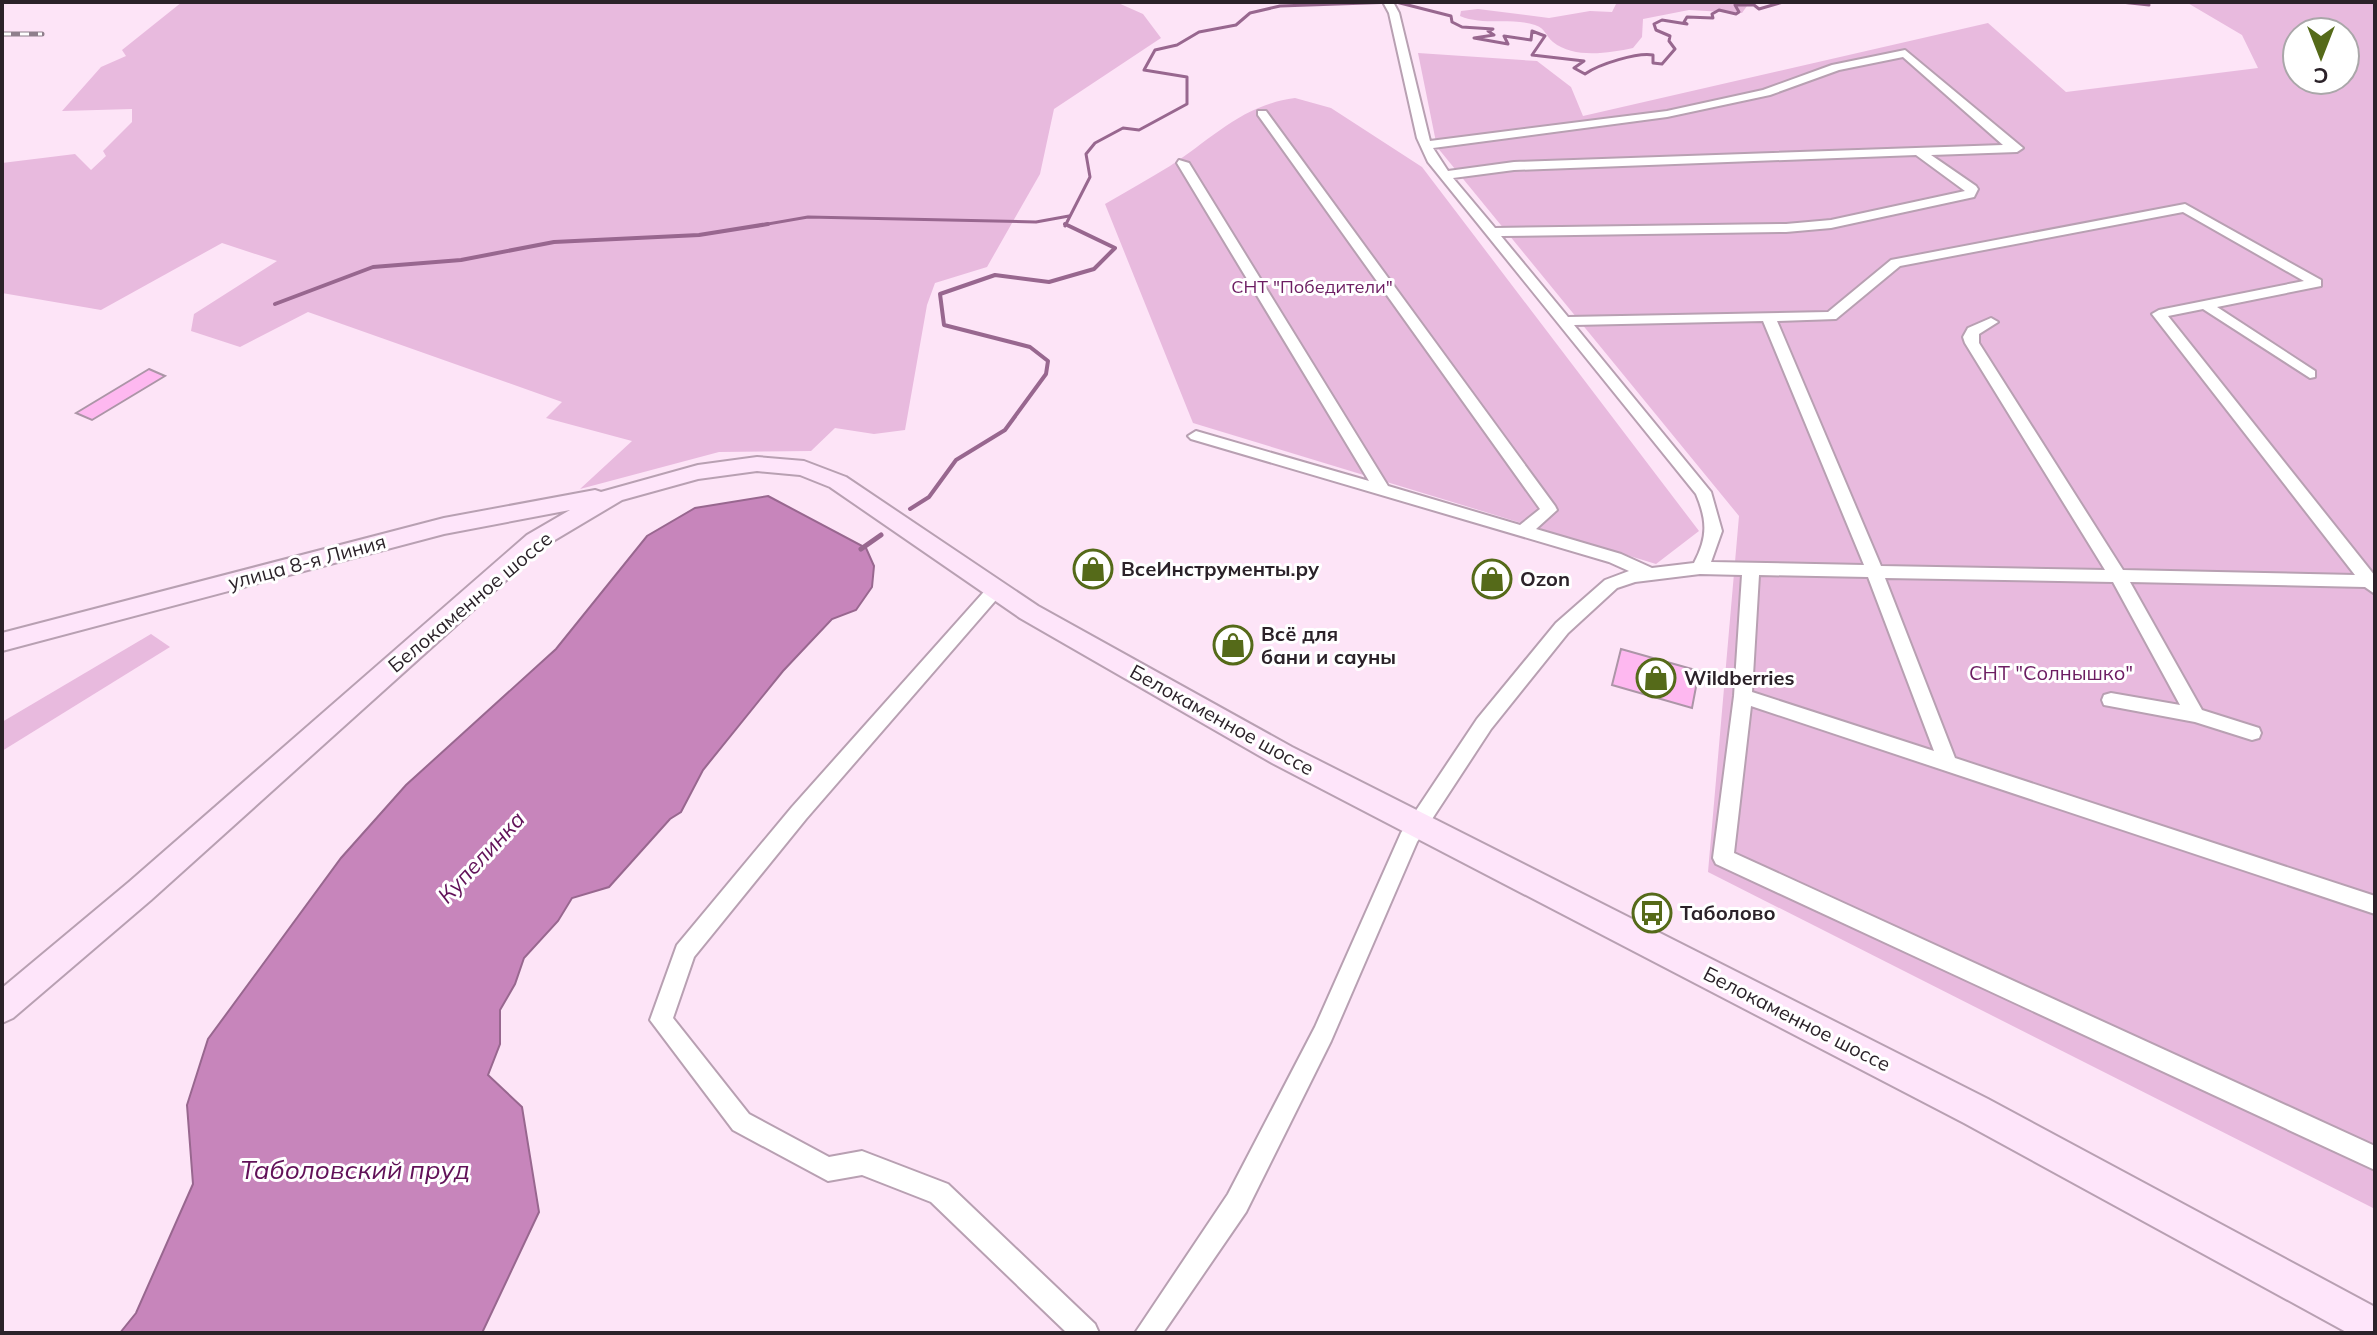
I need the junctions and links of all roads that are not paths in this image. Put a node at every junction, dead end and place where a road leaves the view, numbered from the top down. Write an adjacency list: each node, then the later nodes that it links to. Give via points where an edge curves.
1 (1390, 4): 3 (street)
2 (1262, 113): 16 (street, via 1549,510)
3 (1426, 145): 4 (street, via 1667,114 1766,93 1836,67 1905,53 2018,148); 6 (street)
4 (1918, 151): 6 (street, via 1514,166); 7 (street, via 1972,189 1970,194 1831,224 1786,228)
5 (1183, 163): 14 (street)
6 (1445, 175): 7 (street)
7 (1491, 232): 10 (street)
8 (2205, 305): 9 (street, via 2316,283 2185,208 1896,263 1831,316); 12 (street); 22 (street, via 2159,314)
9 (1768, 317): 10 (street); 19 (street)
10 (1563, 321): 17 (street, via 1703,492 1713,514 1715,538)
11 (1991, 322): 21 (street, via 1973,331 1972,343)
12 (2310, 374)
13 (1196, 436): 14 (street)
14 (1382, 490): 16 (street)
15 (614, 495): 23 (main road, Белокаменное шоссе, via 698,472 757,464 804,468 838,482); 24 (main road, улица 8-я Линия, via 444,526); 31 (main road, Белокаменное шоссе, via 535,541)
16 (1523, 531): 20 (street)
17 (1700, 568): 18 (street); 20 (street)
18 (1751, 570): 19 (street); 25 (street)
19 (1874, 570): 21 (street); 29 (street)
20 (1649, 573): 30 (street, via 1611,584 1562,628 1484,724)
21 (2119, 578): 22 (street); 27 (street)
22 (2372, 585)
23 (996, 589): 30 (main road, Белокаменное шоссе, via 1269,748); 37 (street, via 685,952 661,1020 741,1122 828,1169 862,1163 939,1193)
24 (2, 642)
25 (1743, 696): 29 (street); 35 (street, via 1723,858)
26 (2111, 700): 27 (street)
27 (2195, 715): 28 (street)
28 (2252, 733)
29 (1948, 764): 32 (street)
30 (1417, 825): 36 (main road, Белокаменное шоссе, via 1976,1111); 38 (street, via 1323,1034 1237,1203)
31 (140, 891): 33 (main road, Белокаменное шоссе); 34 (main road, Белокаменное шоссе)
32 (2375, 905)
33 (2, 989)
34 (2, 1008)
35 (2375, 1158)
36 (2375, 1327)
37 (1086, 1333)
38 (1148, 1333)

